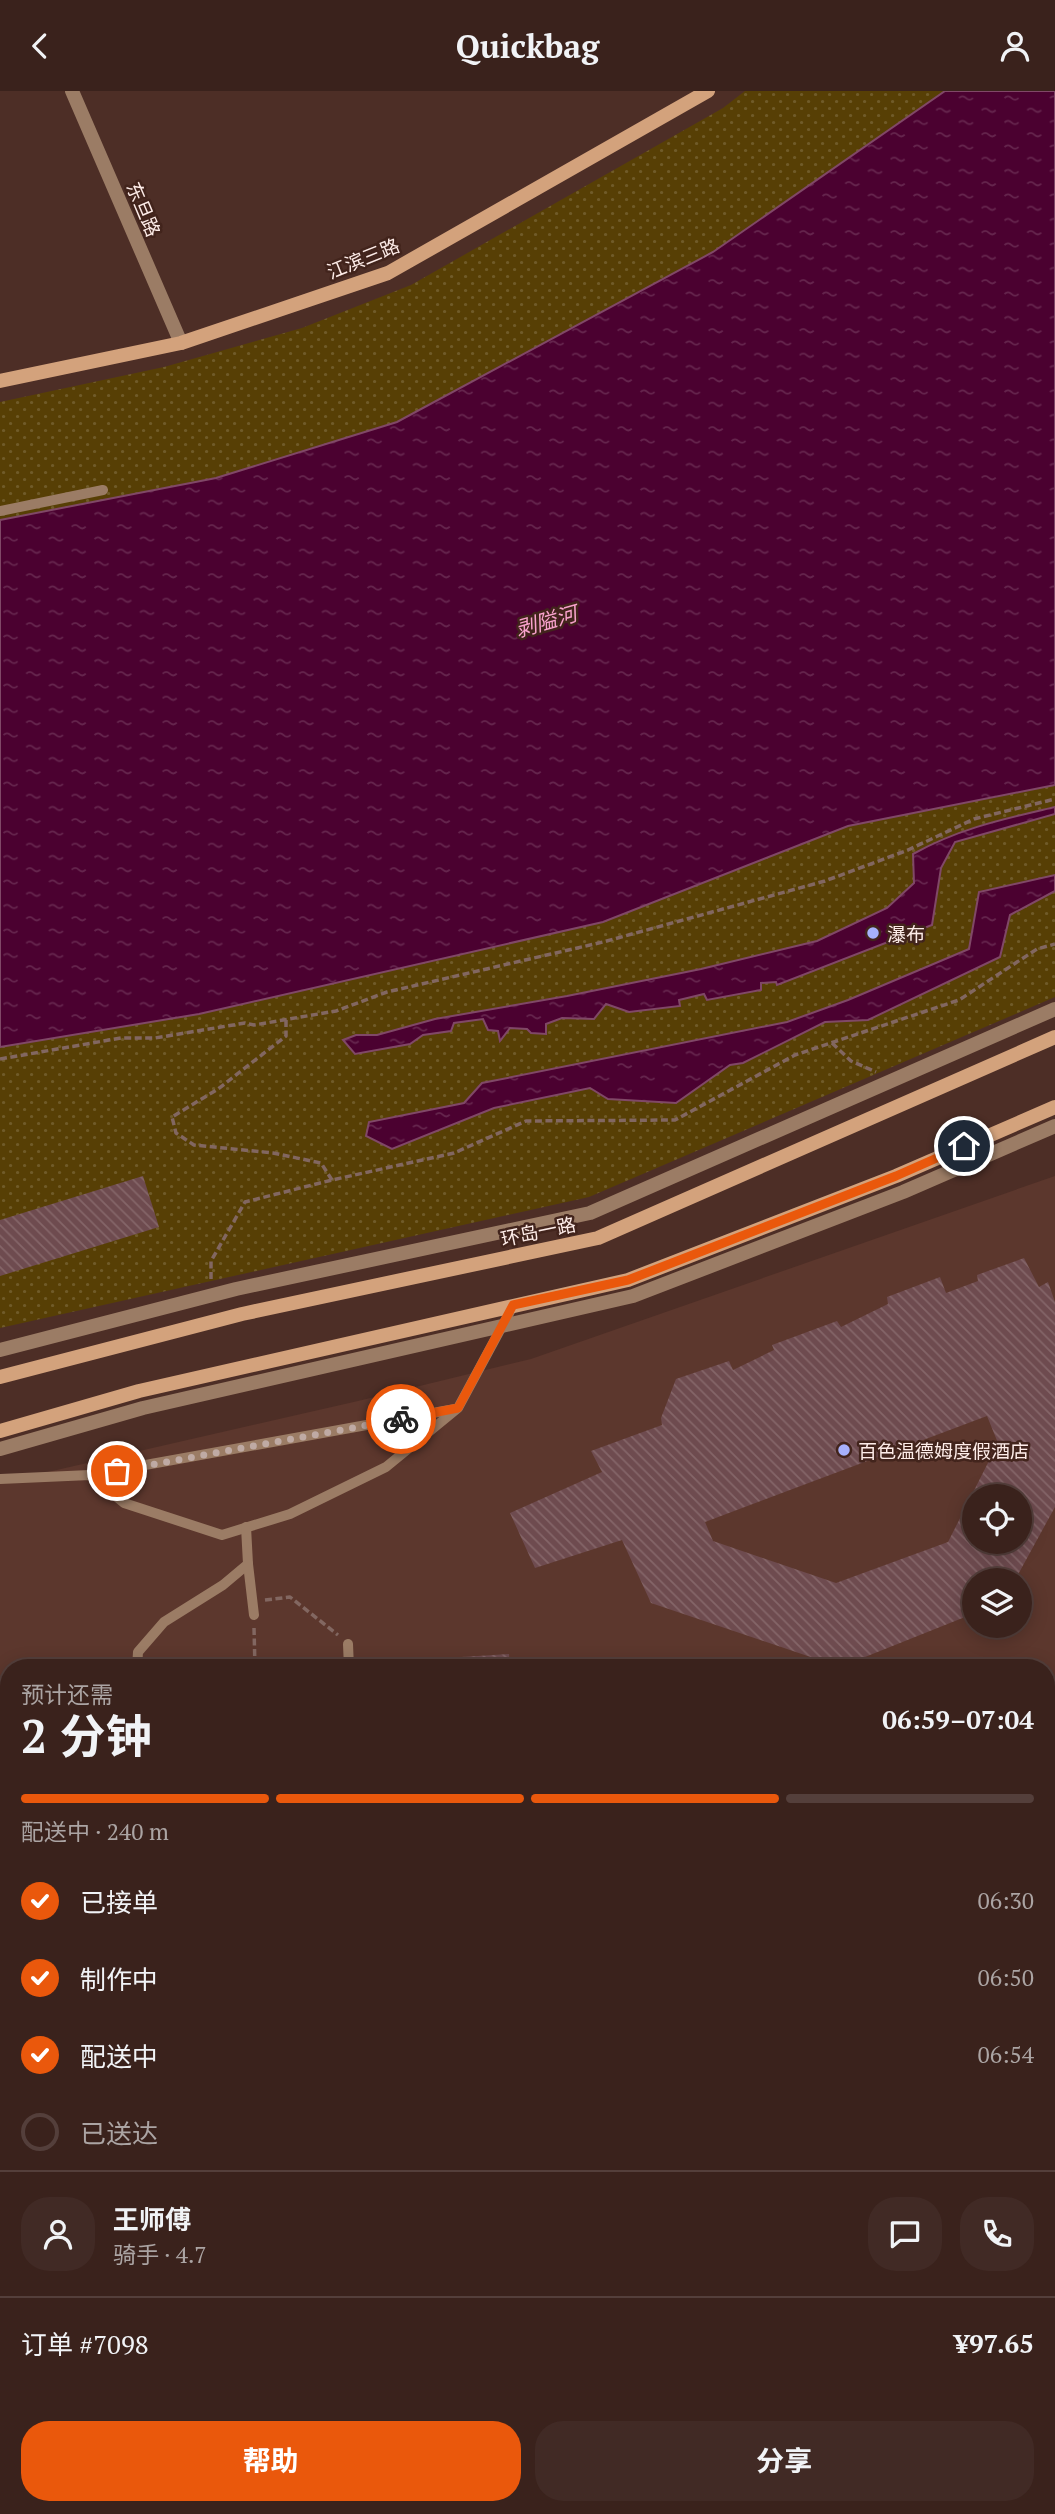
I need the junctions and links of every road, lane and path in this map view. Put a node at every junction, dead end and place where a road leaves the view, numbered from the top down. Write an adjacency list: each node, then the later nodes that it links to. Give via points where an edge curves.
1 (72, 91): 3 (street, 东旦路)
2 (708, 91): 3 (main road, 江滨三路, via 388,273)
3 (181, 343): 4 (main road, 江滨三路)
4 (0, 381)
5 (103, 490): 6 (lane)
6 (0, 511)
7 (1055, 799): 10 (path, via 974,819 825,881 603,942 387,992 336,1011)
8 (1055, 944): 12 (path, via 1037,949 959,1000)
9 (1055, 1009): 14 (street)
10 (286, 1020): 13 (path, via 155,1038 121,1038); 17 (path, via 286,1036 218,1089 172,1117 176,1133 194,1145 321,1163)
11 (1055, 1037): 22 (main road, 环岛一路, via 598,1238 242,1314)
12 (832, 1043): 14 (path, via 851,1061 881,1073); 17 (path, via 794,1055 675,1120 526,1121 454,1153)
13 (0, 1059)
14 (890, 1082): 18 (street, via 590,1213)
15 (1055, 1107): 19 (main road, via 896,1176 628,1280)
16 (1055, 1126): 20 (street, via 903,1192 633,1296)
17 (332, 1179): 18 (path, via 245,1202 211,1261)
18 (212, 1295): 21 (street)
19 (513, 1305): 20 (lane); 24 (main road, via 139,1391)
20 (502, 1326): 23 (lane); 25 (street, via 143,1408)
21 (0, 1350)
22 (0, 1377)
23 (458, 1408): 26 (lane); 28 (lane, via 386,1468 290,1514)
24 (0, 1431)
25 (0, 1449)
26 (90, 1475): 27 (lane); 28 (lane, via 124,1503 222,1535)
27 (0, 1479)
28 (246, 1527): 29 (lane)
29 (248, 1564): 30 (lane); 33 (lane, via 164,1622 138,1652)
30 (252, 1601): 31 (lane); 32 (path, via 290,1597)
31 (254, 1615): 34 (path)
32 (348, 1644): 35 (lane)
33 (138, 1659)
34 (255, 1659)
35 (349, 1659)

